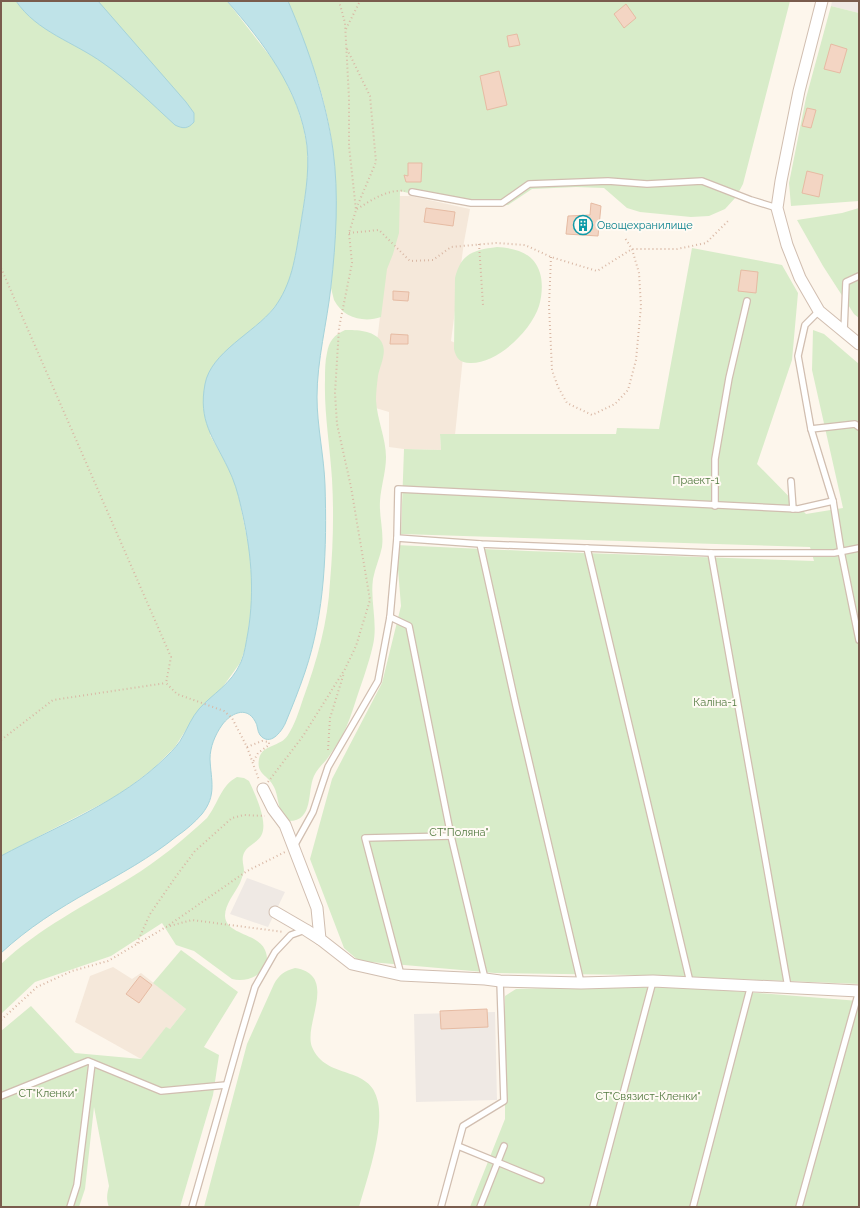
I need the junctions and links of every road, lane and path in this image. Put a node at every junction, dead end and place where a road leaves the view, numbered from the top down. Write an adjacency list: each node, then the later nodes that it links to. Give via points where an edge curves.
1 (339, 1): 4 (path)
2 (360, 1): 4 (path)
3 (822, 1): 7 (street, via 799,91)
4 (345, 31): 5 (path)
5 (346, 47): 8 (path, via 350,98 349,146); 8 (path, via 370,96 376,162)
6 (412, 192): 7 (lane, via 471,203 502,203 529,184 608,181 647,184 702,181); 8 (path, via 396,190 378,196)
7 (777, 208): 19 (street, via 787,245 800,278)
8 (356, 210): 10 (path)
9 (728, 221): 13 (path, via 706,243 677,249)
10 (349, 233): 12 (path, via 379,230 410,261 433,260 451,247); 36 (path, via 352,263 339,328 335,393 337,424 351,487 370,600 356,646)
11 (625, 238): 13 (path)
12 (479, 244): 14 (path, via 525,245); 18 (path)
13 (632, 249): 14 (path, via 597,271); 14 (path, via 639,273 641,306 633,374 628,390 615,404 592,415 567,403 552,370 549,306)
14 (551, 257)
15 (1, 268): 37 (path, via 171,657)
16 (859, 276): 20 (lane, via 846,282)
17 (747, 301): 26 (lane, via 729,378 715,459)
18 (484, 305)
19 (819, 310): 20 (street); 23 (lane, via 805,324 798,356)
20 (844, 331): 21 (street)
21 (859, 344)
22 (859, 427): 23 (lane, via 855,424)
23 (811, 429): 25 (lane)
24 (791, 481): 27 (lane)
25 (834, 501): 27 (lane); 32 (lane)
26 (715, 506): 27 (lane); 28 (lane, via 398,489)
27 (793, 509)
28 (397, 538): 29 (lane); 34 (lane)
29 (480, 544): 30 (lane); 57 (lane)
30 (587, 548): 33 (lane); 56 (lane)
31 (859, 548): 32 (lane)
32 (841, 551): 33 (lane); 35 (lane)
33 (711, 553): 59 (lane)
34 (390, 617): 41 (lane, via 378,681); 44 (lane, via 410,626)
35 (859, 640)
36 (345, 669): 41 (path, via 330,718); 42 (path, via 303,736)
37 (166, 683): 38 (path, via 53,700); 39 (path, via 177,694 224,710 235,723)
38 (1, 740)
39 (247, 747): 40 (path); 40 (path, via 262,741 269,742)
40 (252, 762): 42 (path)
41 (328, 767): 45 (lane, via 313,812)
42 (263, 789): 43 (street)
43 (282, 820): 45 (street); 51 (path, via 244,814 232,818 196,851 177,875 150,914)
44 (451, 836): 52 (lane, via 365,838); 53 (lane)
45 (293, 848): 47 (path, via 247,871); 50 (street, via 317,908)
46 (275, 912): 48 (street)
47 (166, 927): 49 (path, via 192,920); 51 (path)
48 (306, 930): 49 (lane); 50 (street)
49 (294, 933): 63 (lane, via 274,952 255,987)
50 (320, 939): 52 (street, via 352,964)
51 (136, 944): 61 (path, via 108,961 72,971 37,987)
52 (401, 975): 53 (street)
53 (485, 979): 54 (street)
54 (500, 981): 57 (street); 65 (lane, via 504,1101 463,1126)
55 (653, 981): 56 (street); 57 (street); 73 (lane)
56 (690, 982): 58 (street)
57 (581, 983)
58 (751, 986): 59 (street); 74 (lane)
59 (788, 987): 60 (street)
60 (859, 991): 75 (lane)
61 (1, 1020)
62 (92, 1063): 63 (lane, via 161,1091); 64 (lane, via 88,1061); 69 (lane, via 78,1185)
63 (226, 1085): 70 (lane)
64 (1, 1096)
65 (458, 1146): 67 (lane); 71 (lane)
66 (504, 1146): 67 (lane)
67 (498, 1163): 68 (lane); 72 (lane)
68 (541, 1180)
69 (70, 1207)
70 (192, 1207)
71 (441, 1207)
72 (480, 1207)
73 (593, 1207)
74 (693, 1207)
75 (800, 1207)

